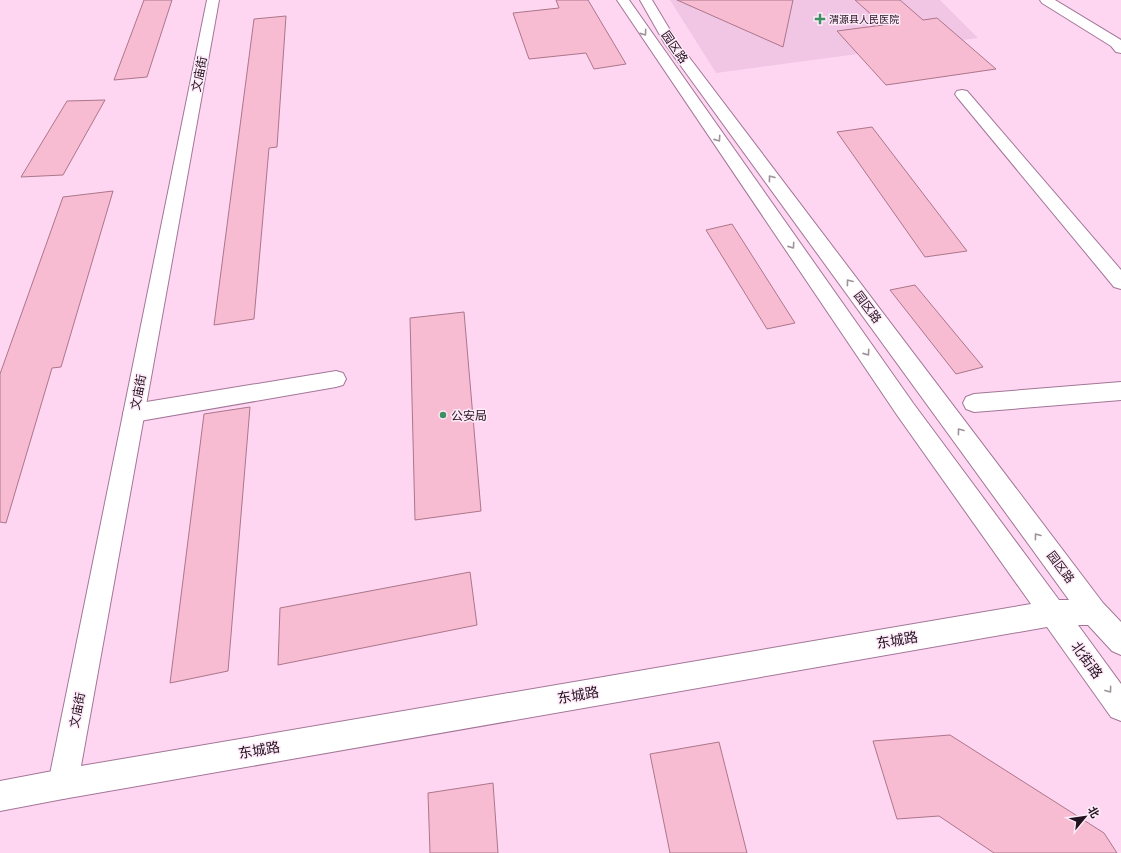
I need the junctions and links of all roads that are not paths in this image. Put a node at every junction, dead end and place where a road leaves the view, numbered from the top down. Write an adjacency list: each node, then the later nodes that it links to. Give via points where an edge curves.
1 (213, 0): 11 (main road, 文庙街)
2 (623, 0): 13 (main road, 园区路, one-way to 13, via 905,409)
3 (646, 0): 12 (main road, 园区路, one-way to 3, via 670,41)
4 (1046, 0): 5 (main road, via 1116,43)
5 (1121, 49)
6 (962, 94): 7 (main road)
7 (1119, 277)
8 (336, 379): 11 (main road)
9 (1121, 391): 10 (main road)
10 (974, 403)
11 (134, 413): 16 (main road, 文庙街)
12 (1094, 612): 13 (main road, 东城路); 14 (main road)
13 (1053, 613): 15 (main road, 北街路, one-way to 15); 16 (main road, 东城路)
14 (1121, 642)
15 (1121, 707)
16 (63, 784): 17 (main road, 东城路)
17 (0, 796)

